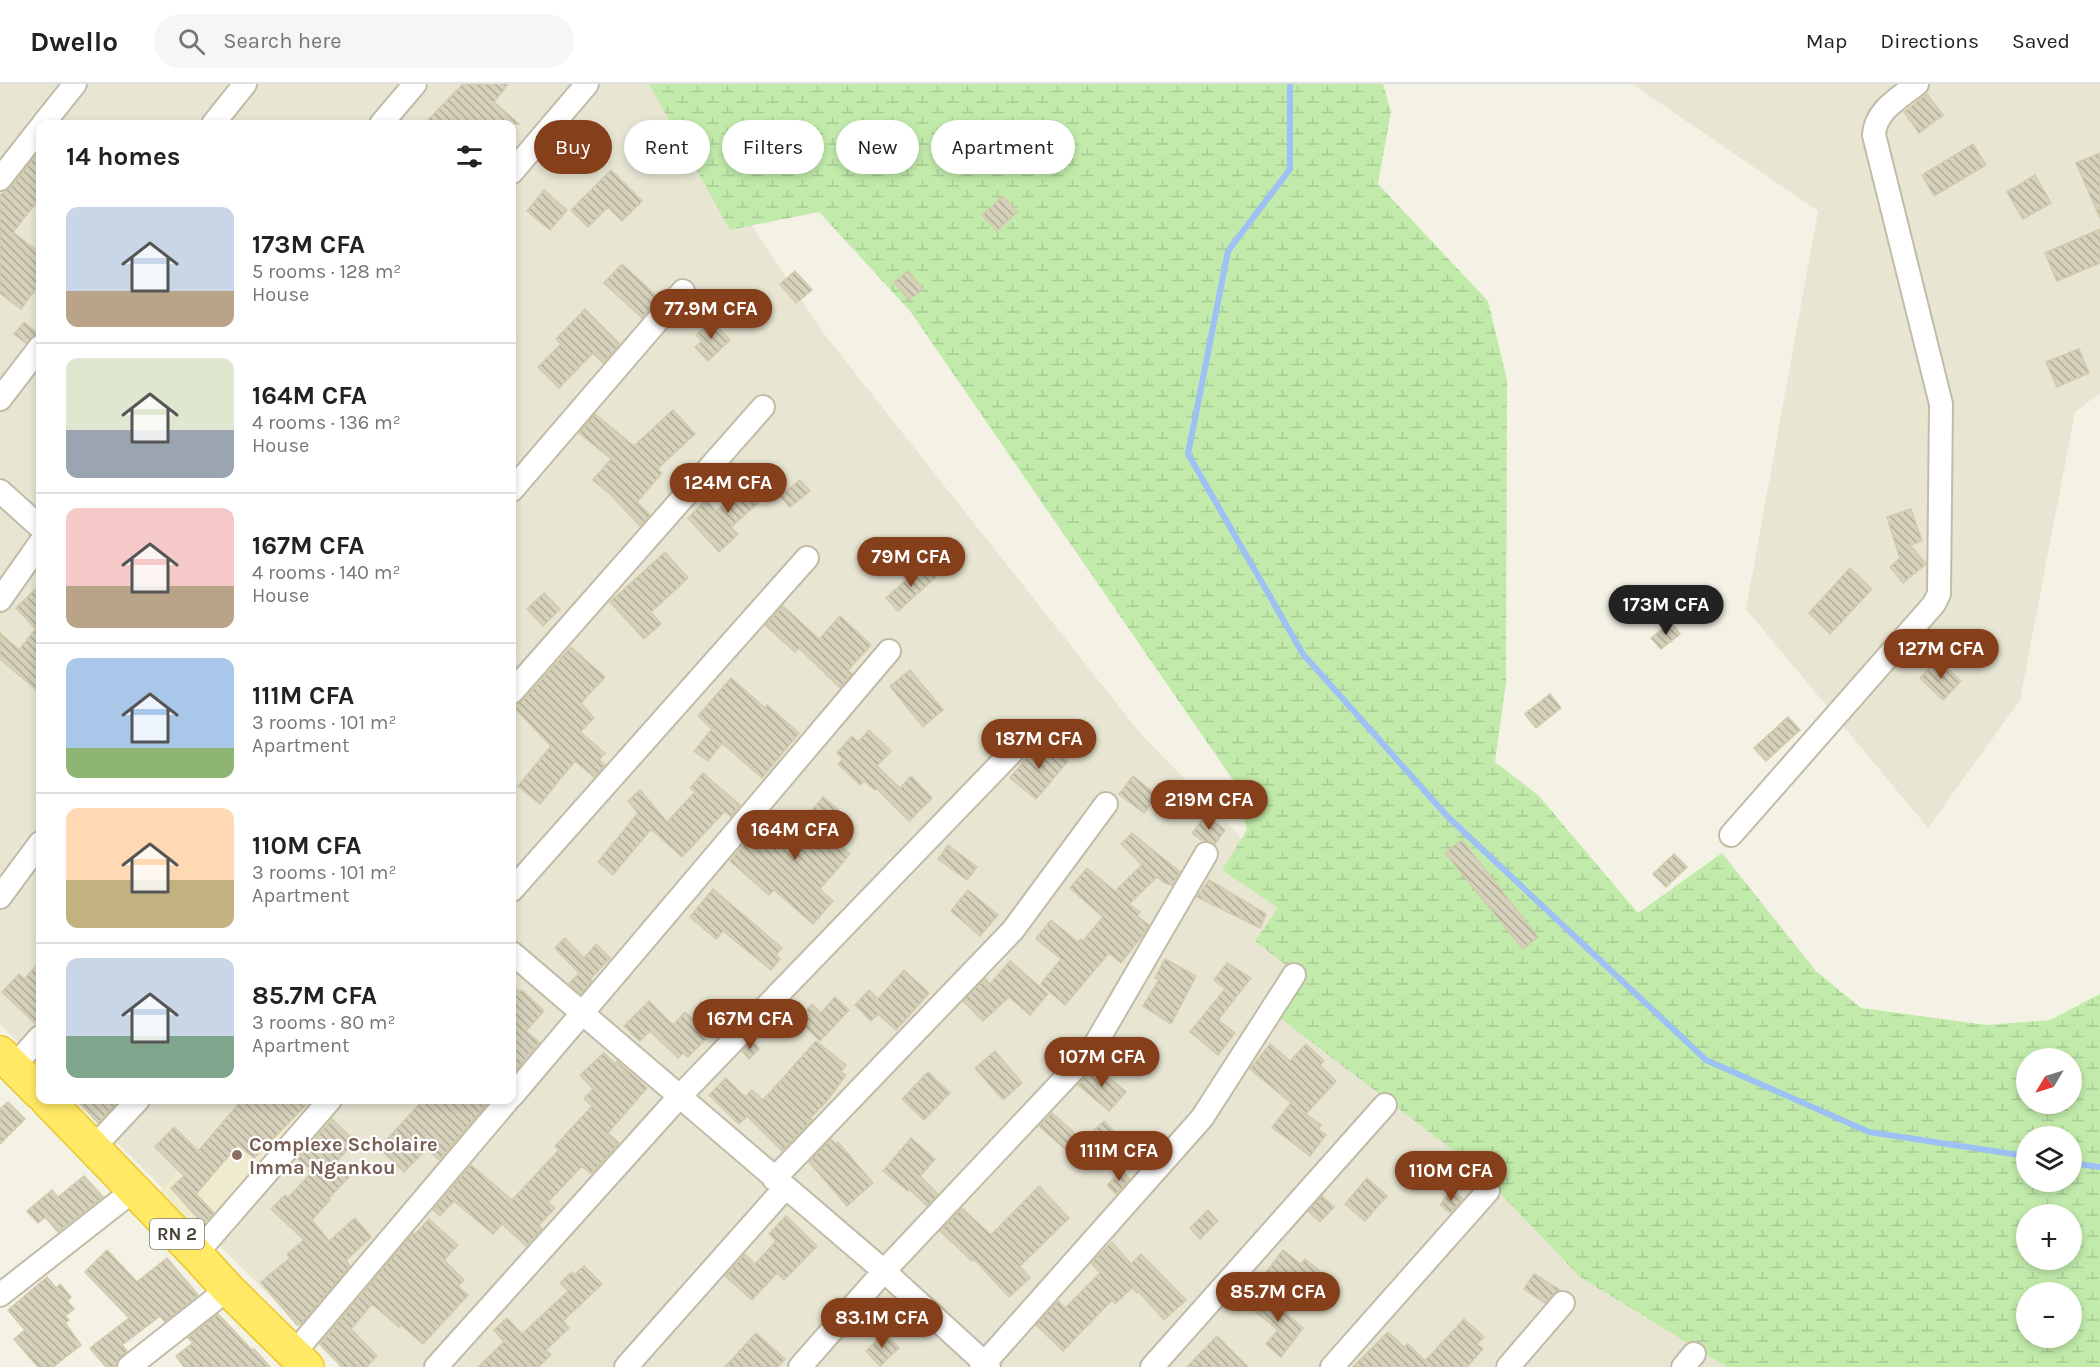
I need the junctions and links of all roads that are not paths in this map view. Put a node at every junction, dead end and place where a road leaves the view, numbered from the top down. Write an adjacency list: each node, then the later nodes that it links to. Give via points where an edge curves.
1 (75, 84): 6 (street)
2 (245, 84): 7 (street)
3 (415, 84): 8 (street)
4 (588, 84): 10 (street)
5 (1917, 84): 26 (street, via 1880,114 1874,135 1941,404 1939,594)
6 (47, 120)
7 (216, 120)
8 (384, 120)
9 (36, 134): 11 (street)
10 (516, 167)
11 (0, 180)
12 (683, 291): 16 (street)
13 (36, 352): 14 (street)
14 (0, 399)
15 (763, 407): 23 (street)
16 (516, 485)
17 (0, 491): 18 (street)
18 (36, 522)
19 (36, 549): 21 (street)
20 (807, 558): 29 (street)
21 (0, 600)
22 (889, 651): 33 (street)
23 (516, 687)
24 (1013, 751): 38 (street)
25 (1106, 804): 45 (street, via 1013,930)
26 (1731, 835)
27 (36, 848): 30 (street)
28 (1206, 854): 49 (street, via 1092,1050)
29 (516, 885)
30 (0, 897)
31 (516, 957): 33 (street)
32 (1294, 975): 54 (street, via 1202,1118)
33 (581, 1014): 37 (street); 38 (street)
34 (36, 1040): 35 (street)
35 (7, 1059): 36 (highway)
36 (36, 1089)
37 (516, 1091)
38 (679, 1097): 45 (street); 56 (street)
39 (51, 1104): 44 (highway, RN 2)
40 (134, 1104): 44 (street)
41 (327, 1104): 48 (street)
42 (505, 1104): 53 (street)
43 (1385, 1105): 59 (street)
44 (93, 1148): 46 (highway, RN 2)
45 (779, 1183): 49 (street); 57 (street)
46 (134, 1190): 48 (highway, RN 2); 51 (street)
47 (1488, 1191): 60 (street)
48 (196, 1254): 50 (highway, RN 2)
49 (884, 1271): 54 (street); 58 (street)
50 (228, 1289): 53 (highway, RN 2); 55 (street)
51 (0, 1295)
52 (1563, 1303): 61 (street)
53 (301, 1360)
54 (984, 1366)
55 (129, 1367)
56 (436, 1367)
57 (626, 1367)
58 (800, 1367)
59 (1152, 1367)
60 (1332, 1367)
61 (1508, 1367)

